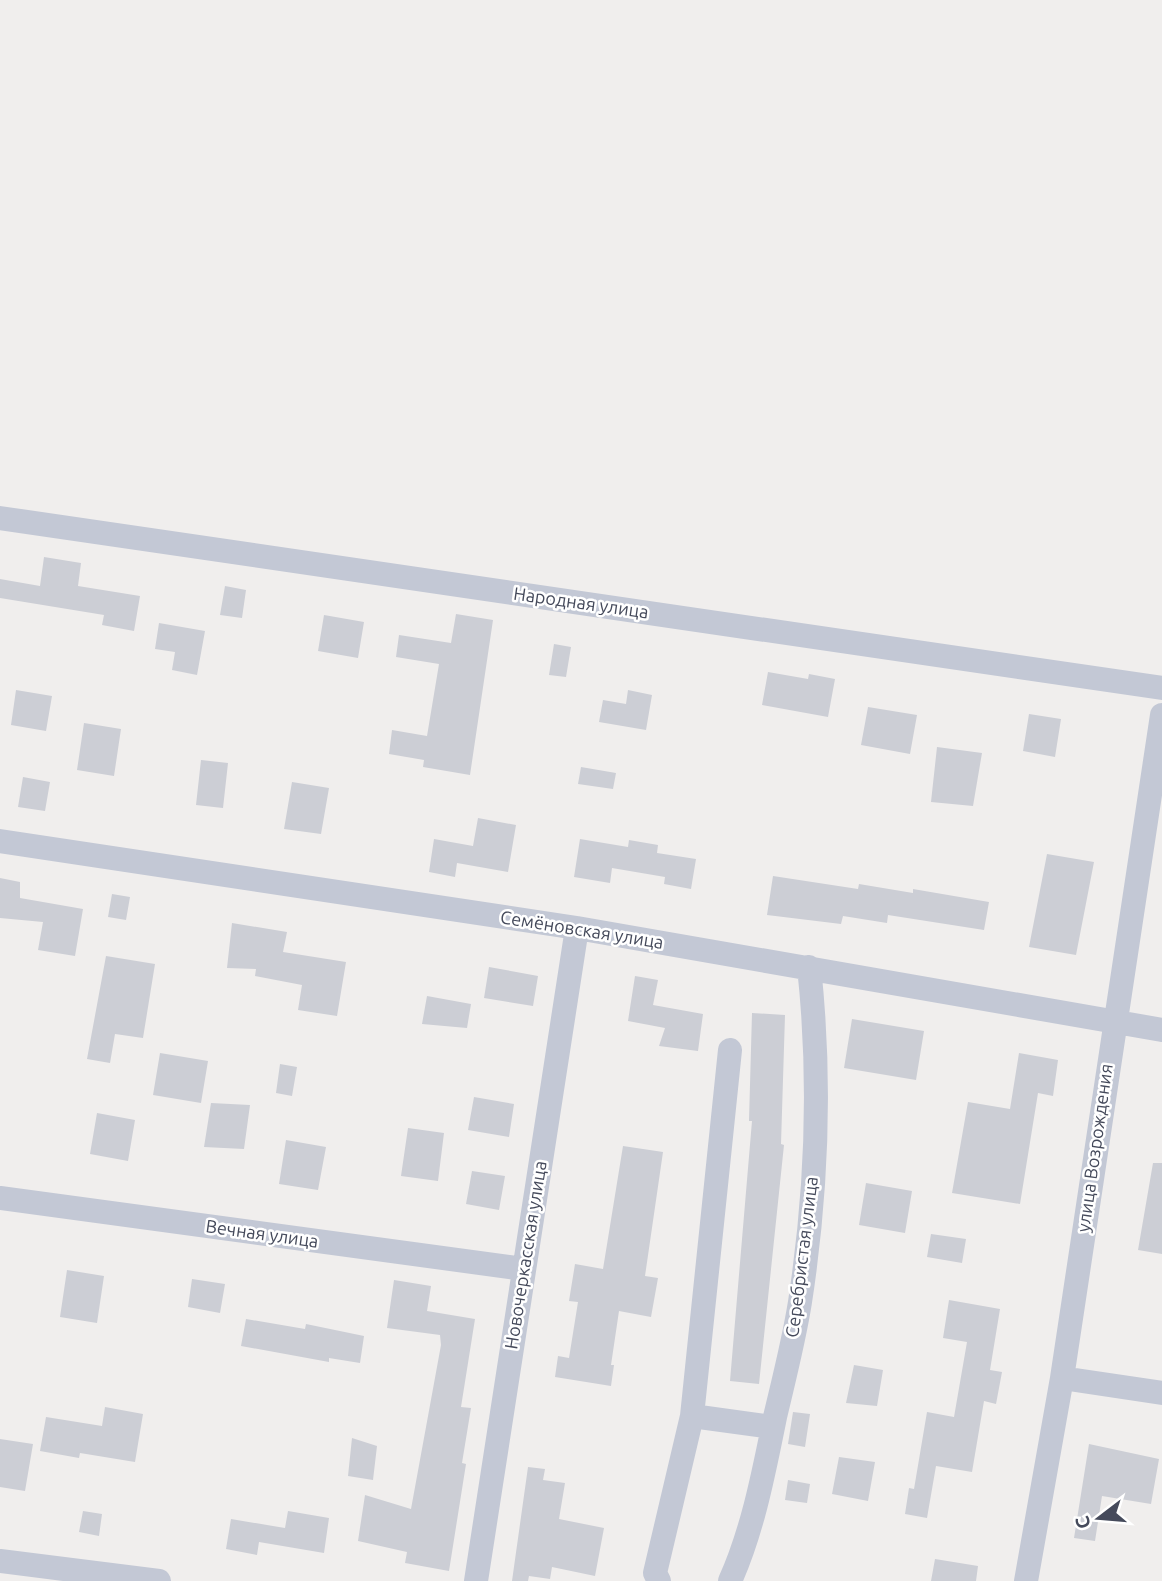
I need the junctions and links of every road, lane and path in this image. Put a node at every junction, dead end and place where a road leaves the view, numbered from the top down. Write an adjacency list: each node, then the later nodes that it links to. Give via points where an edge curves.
1 (0, 518): 2 (street, Народная улица)
2 (1162, 688)
3 (1162, 715): 7 (street, улица Возрождения)
4 (0, 841): 5 (street, Семёновская улица)
5 (577, 929): 6 (street, Семёновская улица); 11 (street, Новочеркасская улица)
6 (809, 967): 7 (street, Семёновская улица); 15 (street, Серебристая улица, via 817,1037 815,1153 800,1302)
7 (1113, 1022): 8 (street, Семёновская улица); 12 (street, улица Возрождения)
8 (1162, 1030)
9 (730, 1050): 14 (street)
10 (0, 1198): 11 (street, Вечная улица)
11 (524, 1269): 18 (street, Новочеркасская улица)
12 (1062, 1378): 13 (street); 21 (street, улица Возрождения)
13 (1162, 1393)
14 (692, 1416): 15 (street); 19 (street, via 655,1573)
15 (773, 1427): 20 (street, Серебристая улица, via 739,1562)
16 (0, 1561): 17 (street)
17 (159, 1581)
18 (477, 1581)
19 (659, 1581)
20 (730, 1581)
21 (1026, 1581)

